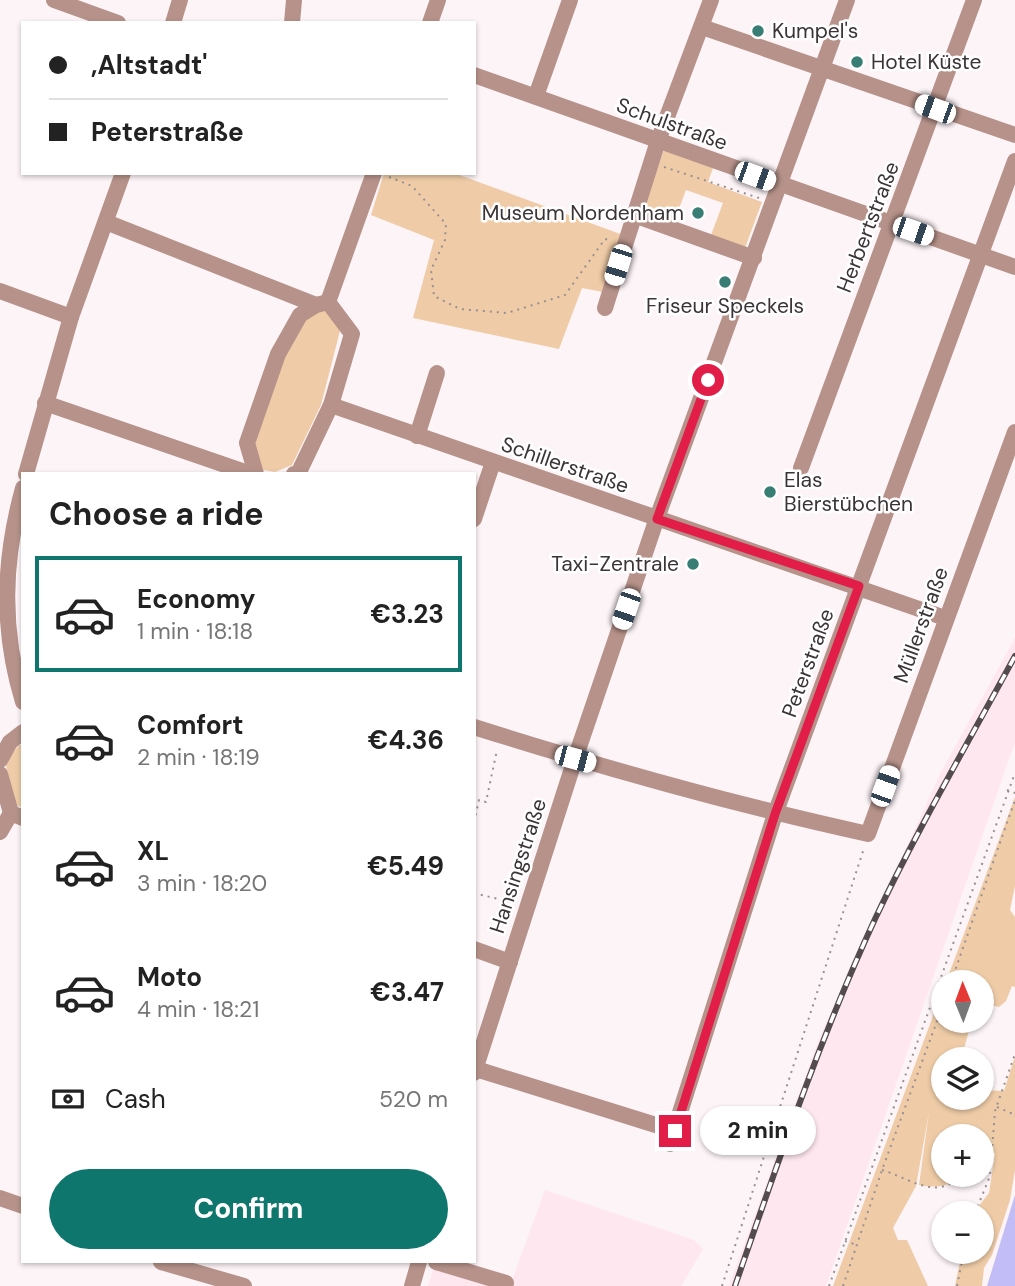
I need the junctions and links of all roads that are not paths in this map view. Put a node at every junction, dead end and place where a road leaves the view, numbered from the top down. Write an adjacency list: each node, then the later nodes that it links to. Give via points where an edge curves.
1 (54, 0): 9 (street)
2 (180, 0): 10 (street)
3 (294, 0): 11 (street)
4 (438, 0): 12 (street)
5 (570, 0): 16 (street)
6 (711, 0): 13 (street)
7 (847, 0): 14 (street, Hansingstraße)
8 (974, 0): 17 (street, Herbertstraße)
9 (112, 21)
10 (174, 21)
11 (292, 21)
12 (431, 21)
13 (702, 27): 14 (street); 19 (street)
14 (823, 68): 17 (street); 23 (street, Hansingstraße)
15 (476, 76): 16 (street, Schulstraße)
16 (536, 96): 19 (street, Schulstraße)
17 (935, 109): 18 (street); 26 (street, Herbertstraße)
18 (1015, 135)
19 (658, 141): 23 (street, Schulstraße); 24 (street)
20 (1015, 161): 27 (street, Peterstraße)
21 (122, 175): 25 (street)
22 (373, 175): 31 (street)
23 (779, 185): 26 (street, Schulstraße); 28 (street, Hansingstraße)
24 (634, 215): 28 (street); 32 (street)
25 (106, 222): 31 (street); 33 (street)
26 (891, 224): 27 (street, Schulstraße); 40 (street, Herbertstraße)
27 (979, 254): 29 (street, Schulstraße); 48 (street, Peterstraße)
28 (754, 258): 47 (street, Hansingstraße)
29 (1015, 267)
30 (0, 291): 33 (street)
31 (322, 303): 36 (street, via 352,334); 43 (street, via 300,315 278,354 247,443)
32 (605, 308)
33 (71, 317): 35 (street)
34 (436, 373): 38 (street)
35 (46, 403): 41 (street); 42 (street)
36 (331, 405): 38 (street, Schillerstraße); 44 (street)
37 (1015, 432): 49 (street, Müllerstraße)
38 (417, 436): 39 (street, Schillerstraße)
39 (493, 462): 46 (street); 47 (street, Schillerstraße)
40 (801, 468)
41 (27, 472)
42 (247, 472)
43 (253, 472)
44 (299, 472)
45 (21, 495): 50 (street, via 14,519 5,609)
46 (476, 513)
47 (657, 519): 48 (street, Schillerstraße); 53 (street, Hansingstraße)
48 (859, 586): 49 (street, Schillerstraße); 56 (street, Peterstraße)
49 (946, 618): 56 (street, Müllerstraße, via 868,834)
50 (21, 695)
51 (476, 728): 53 (street)
52 (21, 734): 54 (street)
53 (575, 759): 56 (street); 60 (street, Hansingstraße)
54 (0, 760)
55 (0, 774): 57 (street)
56 (775, 814): 62 (street, Peterstraße, via 673,1138)
57 (17, 816): 58 (street)
58 (0, 832)
59 (476, 950): 60 (street)
60 (510, 962): 61 (street, Hansingstraße)
61 (476, 1068)
62 (476, 1071)
63 (0, 1198): 64 (street)
64 (21, 1205)
65 (163, 1263): 68 (street)
66 (419, 1263): 71 (street)
67 (439, 1263): 69 (street)
68 (186, 1273): 70 (street)
69 (506, 1283)
70 (244, 1286)
71 (412, 1286)

